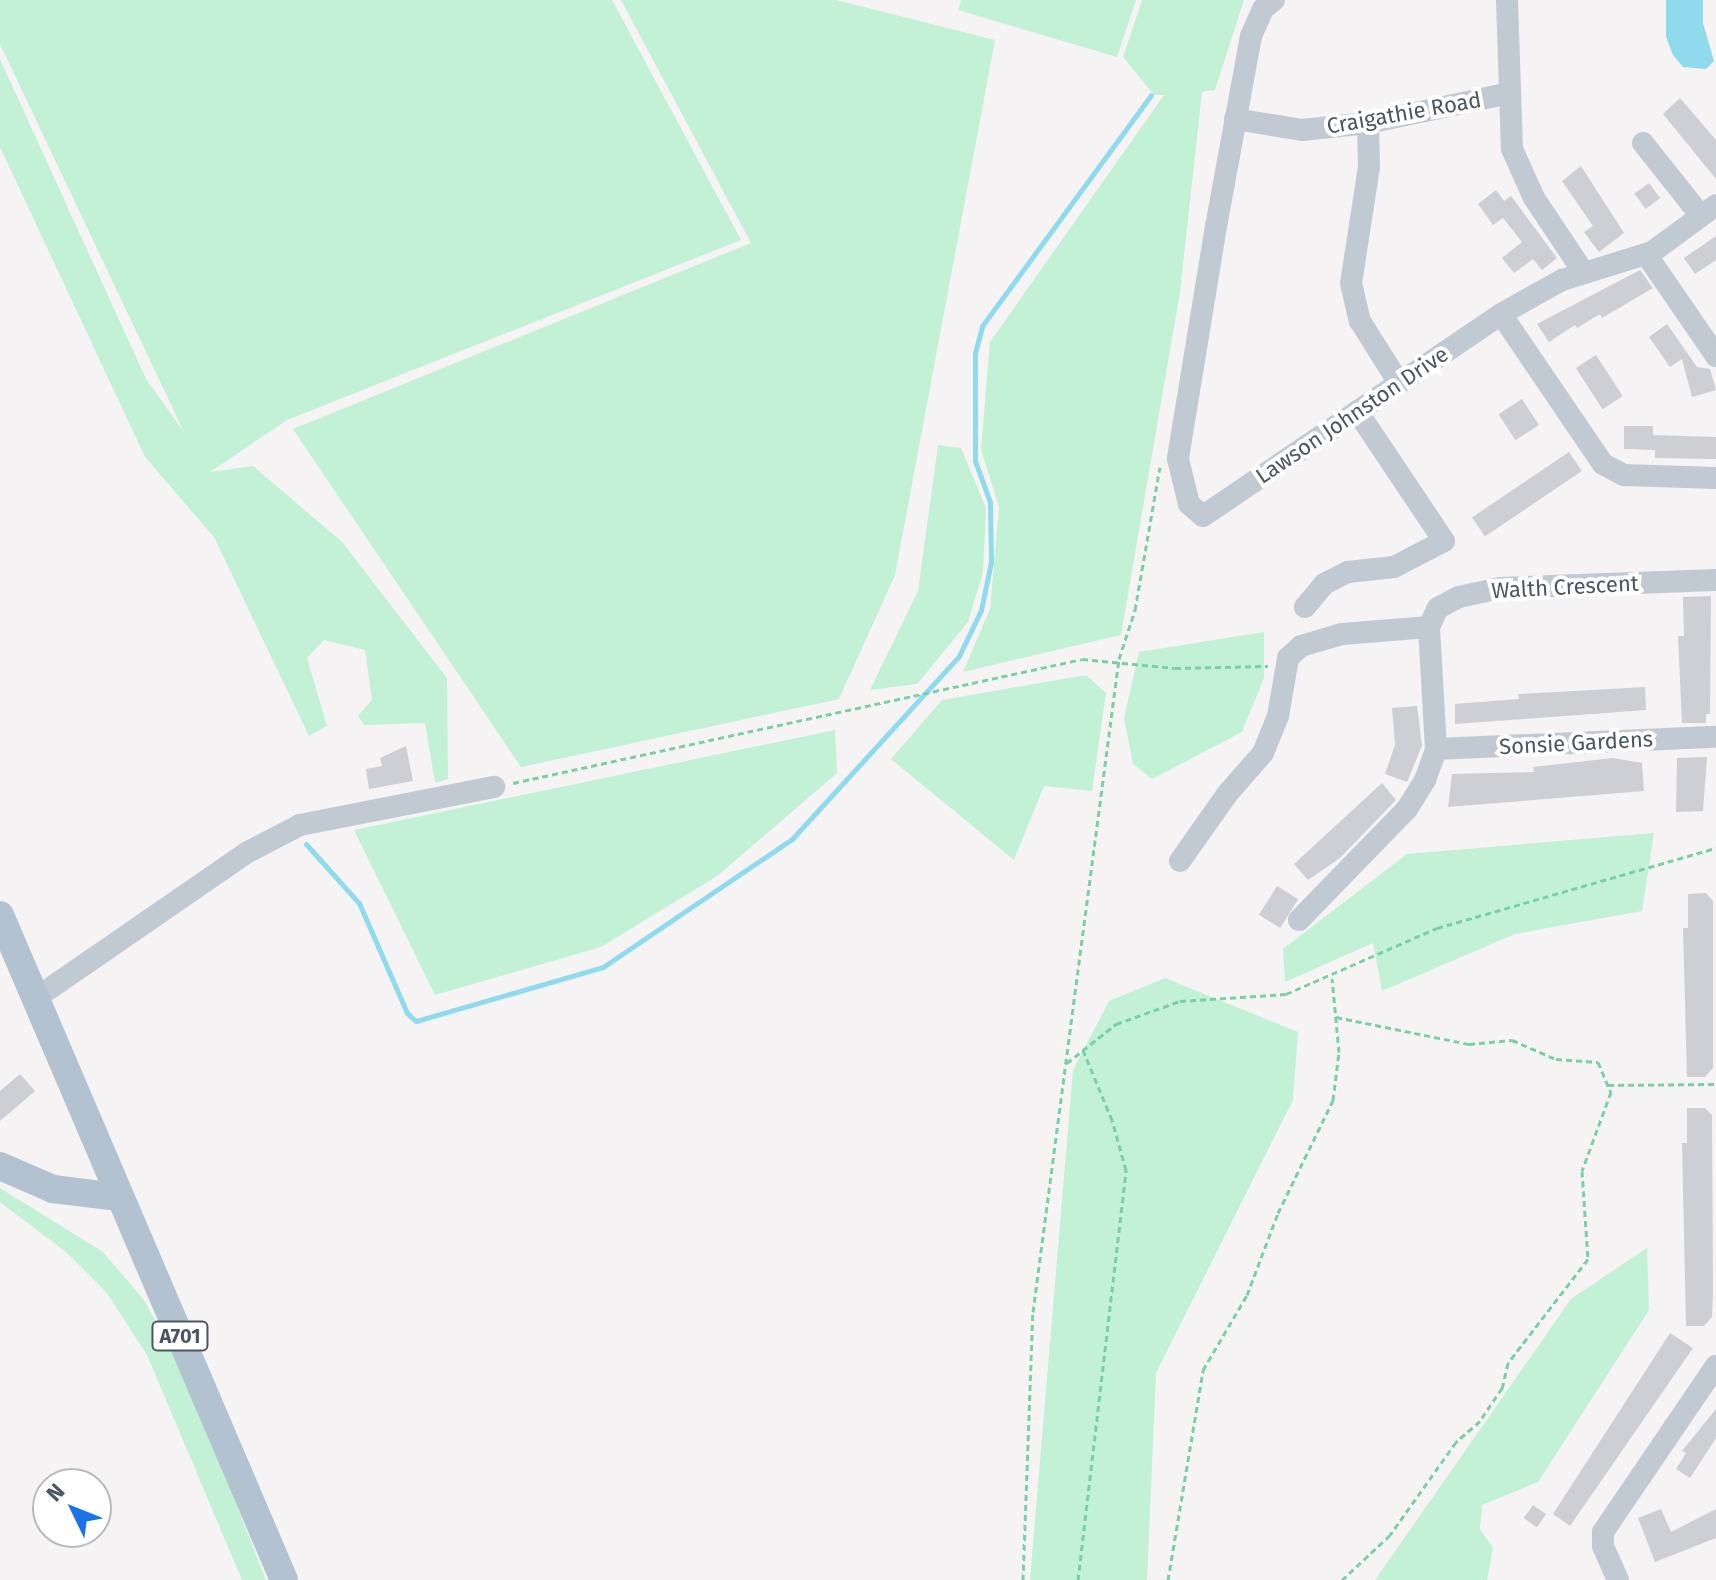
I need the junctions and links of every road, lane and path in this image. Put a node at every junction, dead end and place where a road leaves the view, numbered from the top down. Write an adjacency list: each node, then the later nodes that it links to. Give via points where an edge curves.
1 (1274, 0): 4 (street, via 1263,9 1251,36)
2 (1507, 0): 3 (street, Craigathie Road)
3 (1510, 93): 5 (street, Craigathie Road); 9 (street, Craigathie Road, via 1512,149 1534,198)
4 (1235, 119): 5 (street, Craigathie Road, via 1302,130); 13 (street, Lawson Johnston Drive, via 1178,459 1183,491 1203,516)
5 (1368, 123): 12 (street, via 1369,167 1351,283 1360,321)
6 (1643, 143): 7 (street)
7 (1709, 211): 8 (street, Lawson Johnston Drive)
8 (1646, 254): 9 (street, Lawson Johnston Drive); 11 (street)
9 (1584, 273): 10 (street, Lawson Johnston Drive)
10 (1501, 314): 12 (street, Lawson Johnston Drive); 15 (street, via 1603,464 1624,475)
11 (1716, 356)
12 (1399, 383): 13 (street, Lawson Johnston Drive)
13 (1357, 411): 17 (street, via 1444,541 1394,567 1348,572 1324,584)
14 (1162, 457): 19 (path, via 1135,610)
15 (1716, 478)
16 (1716, 580): 18 (street, Walth Crescent, via 1500,588 1459,597 1438,608)
17 (1305, 607)
18 (1429, 627): 20 (street, via 1328,638 1301,646); 22 (street)
19 (1119, 659): 20 (path, via 1175,668); 23 (path, via 1082,659); 32 (path)
20 (1285, 666): 25 (street, via 1278,716 1263,753)
21 (1716, 737): 22 (street, Sonsie Gardens)
22 (1436, 749): 27 (street, via 1407,809)
23 (494, 787): 29 (street, via 300,825 246,853)
24 (1716, 848): 28 (path, via 1437,928)
25 (1180, 861)
26 (0, 915): 29 (main road, A701)
27 (1299, 920)
28 (1332, 977): 30 (path); 31 (path, via 1286,994 1180,1001 1116,1024)
29 (36, 998): 36 (main road, A701)
30 (1336, 1017): 34 (path, via 1469,1044 1512,1040 1556,1059 1598,1062); 41 (path, via 1339,1052 1333,1100 1278,1213 1247,1295 1203,1370)
31 (1082, 1049): 32 (path); 40 (path, via 1126,1170)
32 (1066, 1064): 39 (path, via 1033,1312)
33 (1716, 1084): 34 (path)
34 (1608, 1085): 42 (path, via 1611,1092 1582,1171 1588,1259 1508,1363 1502,1388 1480,1421 1456,1442 1390,1535)
35 (0, 1166): 36 (main road, via 53,1189)
36 (117, 1197): 38 (main road, A701)
37 (1716, 1366): 43 (street, via 1603,1532 1603,1546)
38 (284, 1580)
39 (1023, 1580)
40 (1078, 1580)
41 (1168, 1580)
42 (1342, 1580)
43 (1618, 1580)

